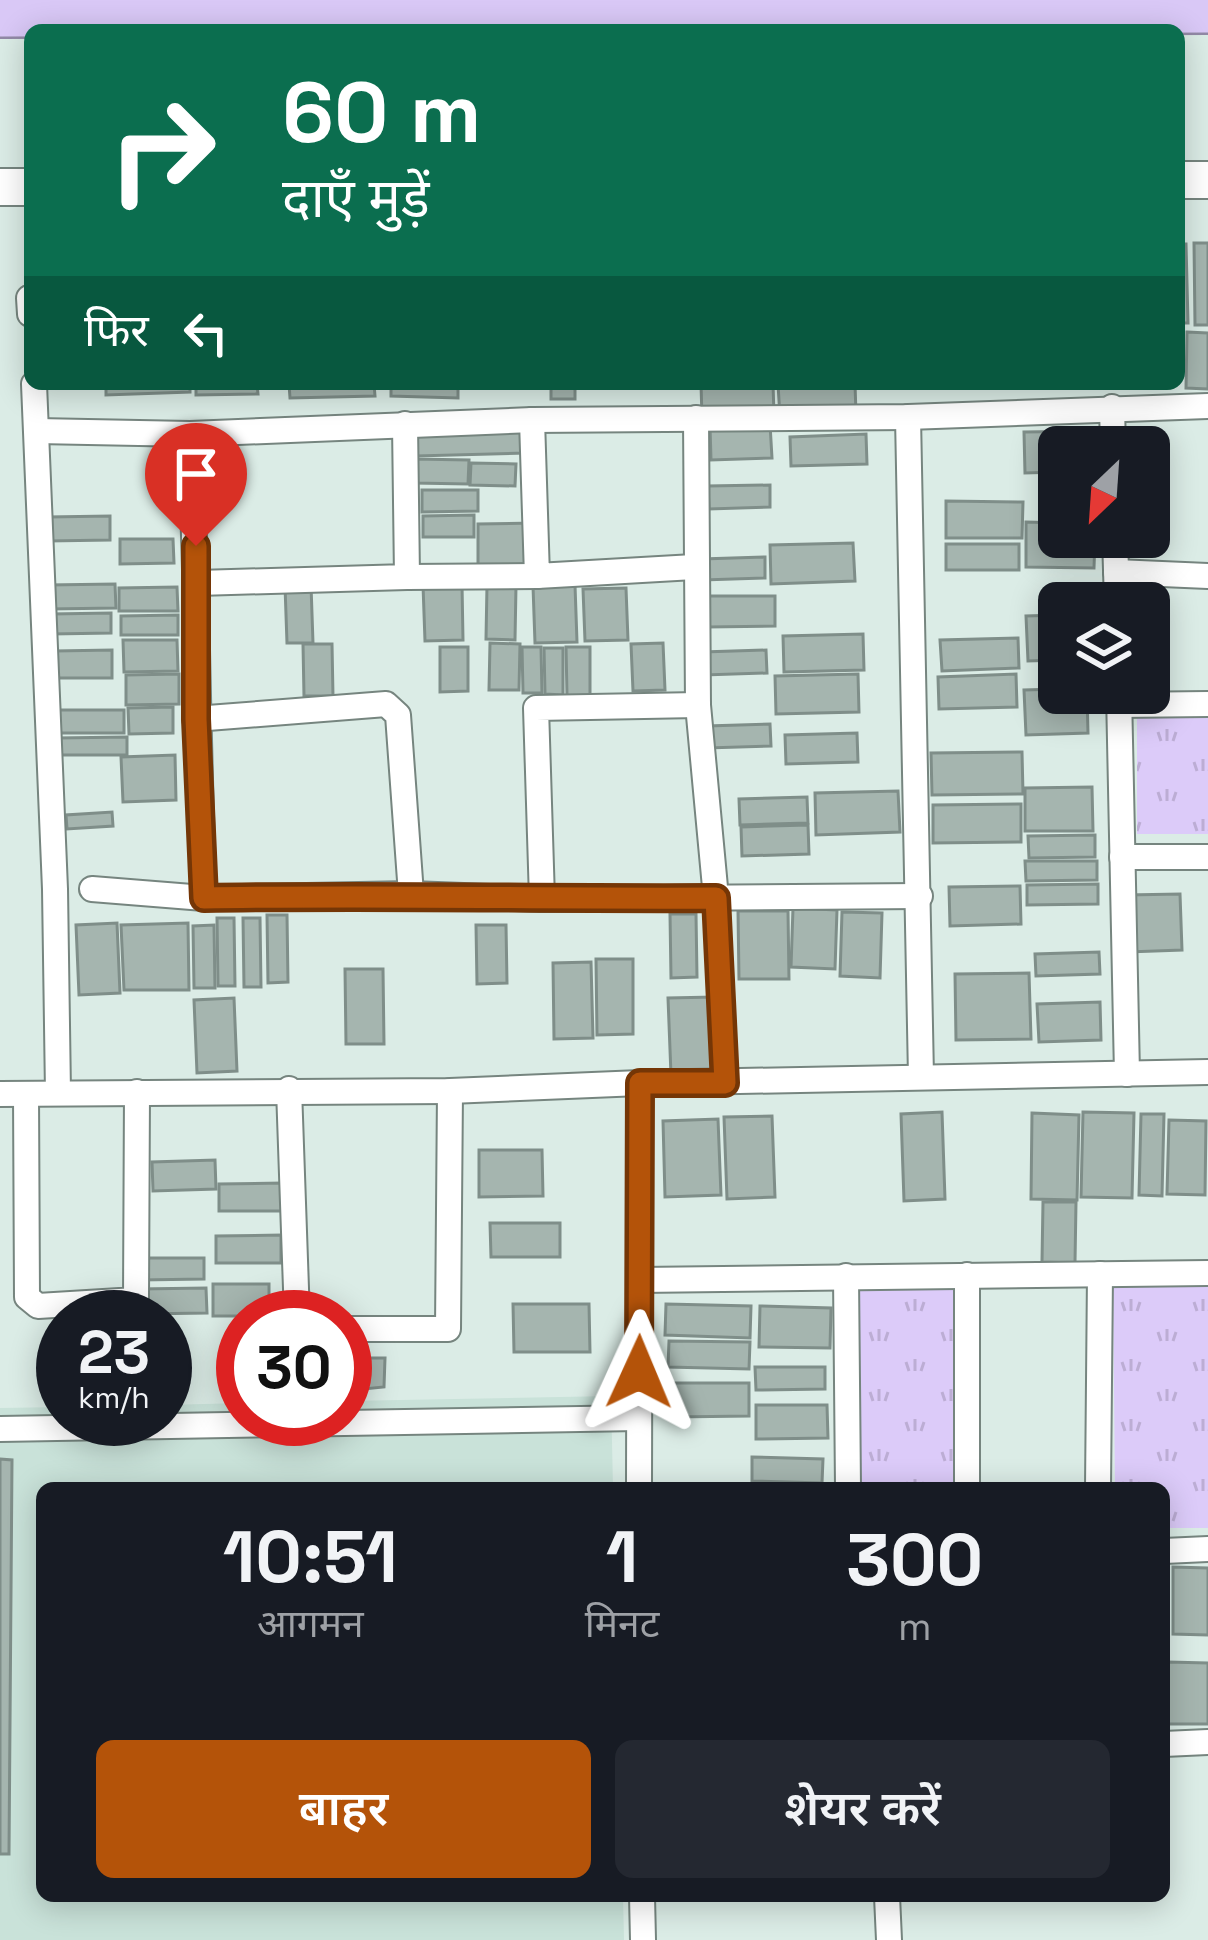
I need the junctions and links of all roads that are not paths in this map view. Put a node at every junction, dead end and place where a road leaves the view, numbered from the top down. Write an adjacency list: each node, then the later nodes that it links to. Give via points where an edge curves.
1 (1208, 10): 2 (highway)
2 (0, 14)
3 (34, 390): 11 (street)
4 (1208, 406): 5 (street)
5 (1112, 407): 6 (street); 10 (street)
6 (908, 417): 7 (street); 30 (street)
7 (696, 418): 8 (street); 14 (street)
8 (532, 420): 9 (street); 16 (street)
9 (404, 424): 12 (street); 18 (street)
10 (1112, 426)
11 (37, 431): 12 (street); 42 (street)
12 (190, 434): 20 (street)
13 (1116, 558): 15 (street)
14 (694, 567): 16 (street); 23 (street)
15 (1116, 572): 17 (street); 19 (street)
16 (537, 576): 18 (street)
17 (1208, 576)
18 (407, 577): 20 (street)
19 (1116, 582)
20 (198, 583): 25 (street)
21 (1170, 702): 22 (street)
22 (1208, 704)
23 (698, 705): 32 (street); 33 (street, via 536,708)
24 (1119, 714): 27 (street)
25 (196, 719): 29 (street, via 394,707); 31 (street)
26 (1208, 856): 27 (street)
27 (1122, 857): 35 (street)
28 (92, 889): 31 (street)
29 (411, 894): 31 (street); 33 (street)
30 (920, 896): 32 (street); 36 (street)
31 (204, 898)
32 (716, 898): 33 (street); 38 (street)
33 (542, 899)
34 (1208, 1072): 35 (street)
35 (1127, 1074): 36 (street)
36 (921, 1077): 38 (street)
37 (640, 1083): 38 (street); 40 (street); 49 (street)
38 (725, 1083)
39 (289, 1089): 40 (street); 41 (street); 50 (street)
40 (450, 1091): 51 (street, via 448,1329)
41 (137, 1092): 42 (street); 44 (street, via 136,1300 38,1306 27,1298)
42 (58, 1093): 44 (street)
43 (0, 1094): 44 (street)
44 (26, 1094)
45 (1208, 1273): 46 (street)
46 (1100, 1274): 47 (street); 57 (street)
47 (968, 1275): 48 (street); 56 (street)
48 (846, 1276): 49 (street); 55 (street)
49 (640, 1280): 52 (street)
50 (296, 1290)
51 (372, 1329)
52 (638, 1418): 53 (street); 54 (street)
53 (0, 1430)
54 (639, 1482)
55 (848, 1482)
56 (967, 1482)
57 (1097, 1482)
58 (1208, 1549): 59 (street)
59 (1170, 1551)
60 (1208, 1742): 61 (street)
61 (1170, 1744)
62 (642, 1902): 64 (street)
63 (887, 1902): 65 (street)
64 (643, 1940)
65 (889, 1940)

